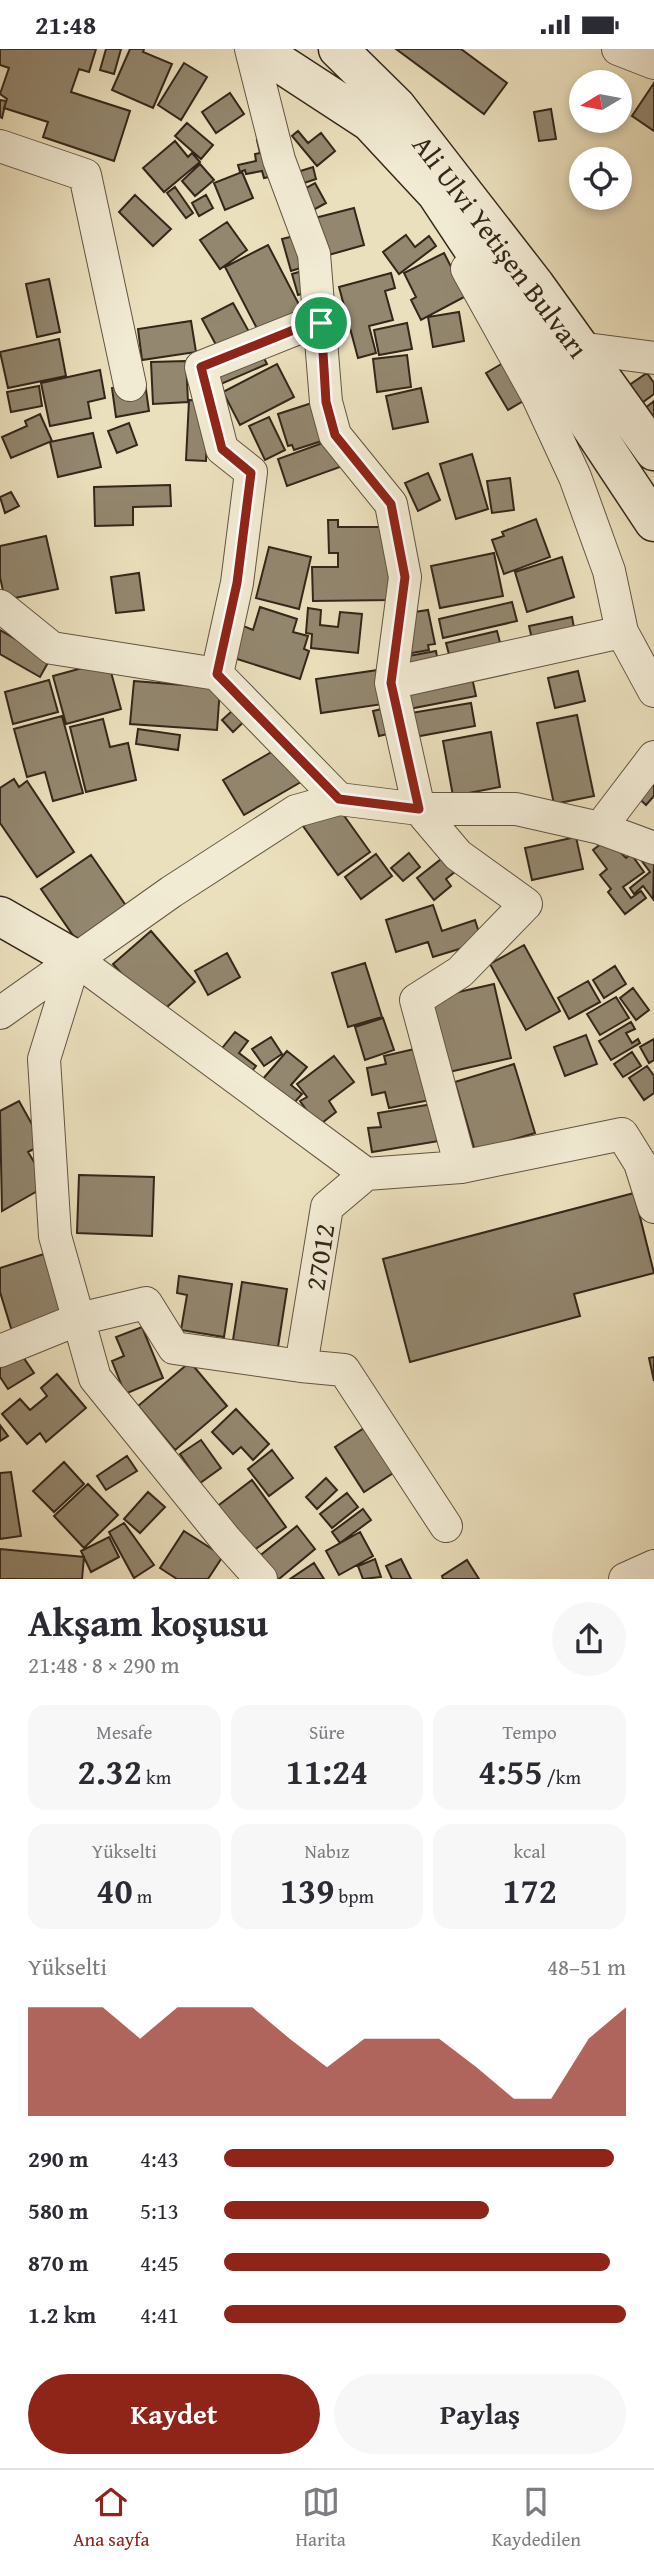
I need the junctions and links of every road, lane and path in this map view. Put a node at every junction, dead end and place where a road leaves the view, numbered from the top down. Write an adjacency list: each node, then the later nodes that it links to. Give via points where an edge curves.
1 (251, 49): 8 (street, via 279,160 314,254)
2 (258, 49): 6 (main road)
3 (338, 49): 9 (main road, Ali Ulvi Yetişen Bulvarı, via 396,106)
4 (618, 49): 5 (street)
5 (654, 63)
6 (370, 122): 13 (main road, via 436,193); 15 (street, via 453,243 538,397 575,477 609,571)
7 (0, 146): 11 (street, via 85,175)
8 (321, 319): 16 (street, via 201,367 222,449 251,473 237,583); 17 (street, via 326,402 335,435 391,504 405,577)
9 (579, 348): 10 (street); 12 (main road, Ali Ulvi Yetişen Bulvarı)
10 (654, 358)
11 (130, 385)
12 (654, 451)
13 (654, 521)
14 (0, 606): 16 (street, via 52,648)
15 (622, 632): 17 (street); 18 (street)
16 (217, 674): 20 (street)
17 (391, 683): 21 (street)
18 (654, 691)
19 (654, 757): 22 (street)
20 (339, 799): 21 (street); 25 (street, via 296,811)
21 (419, 809): 22 (street, via 516,809); 28 (street, via 458,855 527,904 460,972 416,1000)
22 (600, 828): 23 (street)
23 (654, 848)
24 (0, 916): 25 (main road)
25 (75, 959): 26 (street); 29 (street); 31 (street, via 44,1059 55,1236)
26 (0, 1013)
27 (647, 1160): 28 (street, via 622,1134); 30 (street)
28 (461, 1167): 29 (street)
29 (366, 1174): 33 (street, 27012, via 327,1207)
30 (654, 1207)
31 (79, 1319): 32 (street); 33 (street, via 146,1303 174,1348); 36 (street, via 95,1378)
32 (0, 1351)
33 (301, 1366): 34 (street, via 344,1370)
34 (446, 1526)
35 (654, 1566): 37 (street)
36 (261, 1579)
37 (625, 1579)

